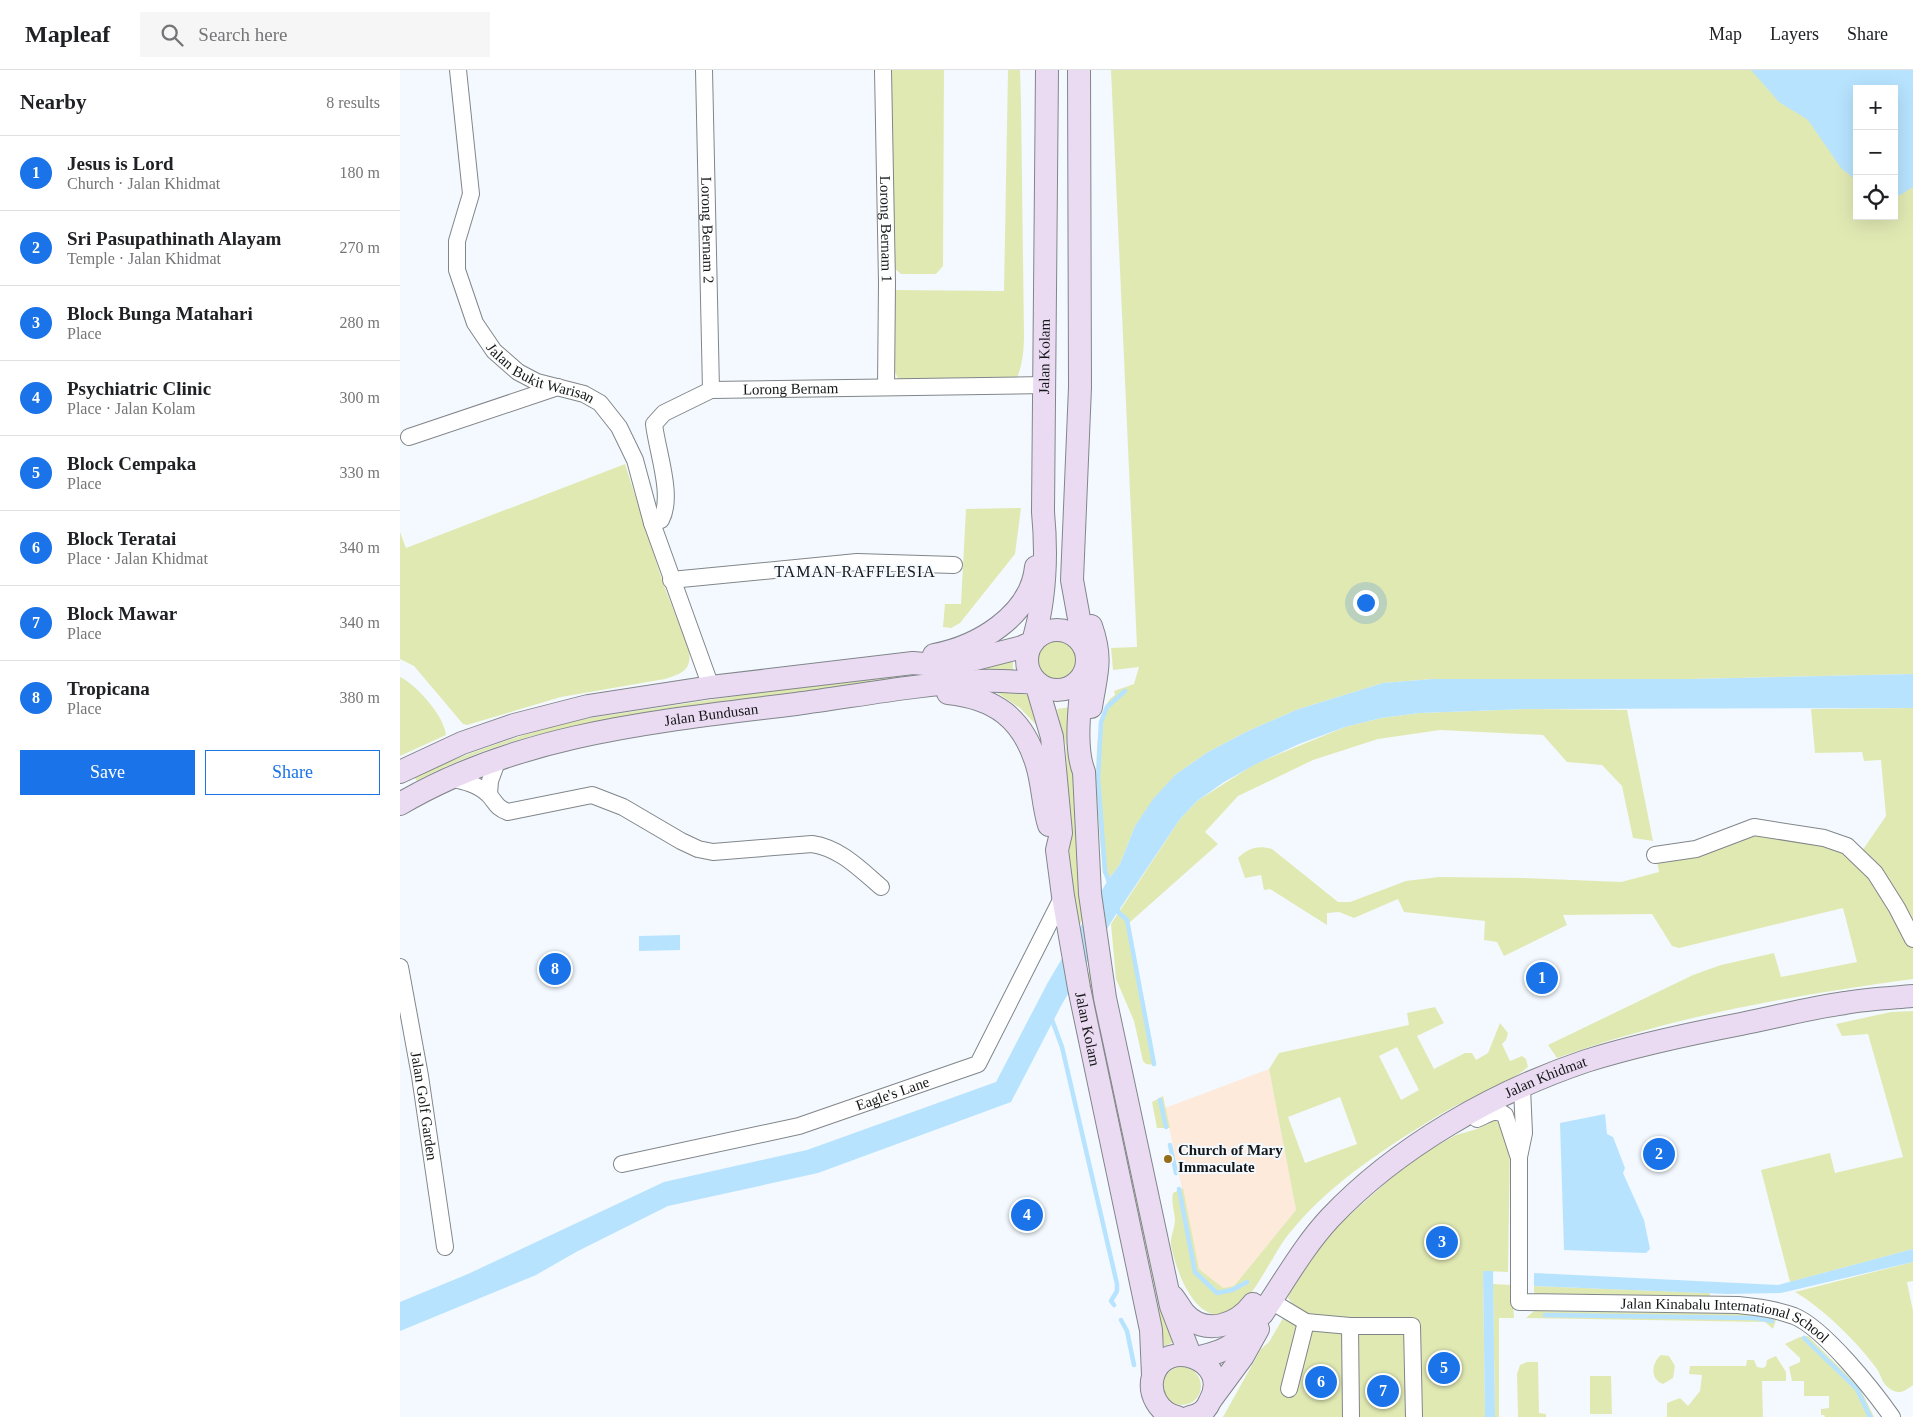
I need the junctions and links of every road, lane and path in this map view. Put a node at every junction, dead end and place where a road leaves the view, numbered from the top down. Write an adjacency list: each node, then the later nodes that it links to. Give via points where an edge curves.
1 (458, 70): 7 (street, Jalan Bukit Warisan, via 471,194 458,241 457,270 462,290 475,323 494,351 518,372 537,382)
2 (704, 70): 9 (street, Lorong Bernam 2)
3 (883, 70): 8 (street, Lorong Bernam 1)
4 (1047, 70): 6 (main road, Jalan Kolam)
5 (1079, 70): 13 (main road, Jalan Kolam, via 1080,387)
6 (1045, 385): 8 (street, Lorong Bernam); 11 (main road, Jalan Kolam)
7 (558, 387): 10 (street); 12 (street, Jalan Bukit Warisan, via 584,394 600,403 619,427 635,460)
8 (886, 387): 9 (street, Lorong Bernam)
9 (711, 390): 12 (street, Lorong Bernam, via 664,413 654,424 663,469 665,505 661,520)
10 (409, 437)
11 (1042, 512): 16 (main road, Jalan Kolam, via 1046,548 1039,624); 18 (main road, via 1036,574 1011,616 983,638 956,650 925,656)
12 (652, 523): 15 (street, Jalan Bukit Warisan)
13 (1074, 556): 17 (main road, Jalan Kolam, via 1072,580); 25 (main road, Jalan Kolam, via 1086,612 1096,640 1098,671 1088,722)
14 (954, 565): 15 (street, via 857,562)
15 (671, 580): 21 (street, Jalan Bukit Warisan)
16 (1033, 642): 17 (main road, via 1055,630 1072,634); 18 (main road, Jalan Bundusan, via 957,664); 20 (main road, via 1026,658 1030,675)
17 (1084, 646): 19 (main road, via 1088,663)
18 (913, 663): 21 (main road, Jalan Bundusan)
19 (1082, 679): 20 (main road, via 1059,691); 25 (main road, Jalan Kolam, via 1079,748)
20 (1036, 683): 22 (main road, Jalan Bundusan, via 979,681); 29 (main road, Jalan Kolam, via 1052,737 1056,765 1061,833)
21 (711, 687): 24 (main road, Jalan Bundusan, via 588,706 514,724 462,743)
22 (907, 689): 23 (main road, Jalan Bundusan, via 611,729); 29 (main road, via 975,697 987,701 1010,718 1023,733 1037,765 1045,811)
23 (498, 758): 26 (main road, Jalan Bundusan); 27 (street)
24 (400, 772)
25 (1084, 772): 42 (main road, Jalan Kolam, via 1090,894 1098,954)
26 (450, 778): 27 (street, via 476,786); 28 (main road, Jalan Bundusan)
27 (488, 794): 31 (street, via 494,804 508,812 592,795 623,807 681,841 713,852 822,845 841,854)
28 (400, 804)
29 (1057, 850): 32 (main road, Jalan Kolam)
30 (1656, 855): 33 (street, via 1696,849 1754,827 1824,838 1847,846 1875,873)
31 (881, 887)
32 (1062, 896): 39 (street, Eagle's Lane, via 978,1064 800,1126); 47 (main road, Jalan Kolam, via 1151,1330)
33 (1913, 939)
34 (400, 967): 41 (street, Jalan Golf Garden)
35 (1913, 996): 36 (main road, Jalan Khidmat, via 1846,1003 1698,1032 1586,1062)
36 (1522, 1088): 37 (main road, Jalan Khidmat); 38 (street, via 1524,1133)
37 (1457, 1119): 38 (street, via 1464,1123 1472,1122 1499,1111 1509,1123); 40 (main road, Jalan Khidmat, via 1400,1157 1331,1216)
38 (1519, 1157): 54 (street, Jalan Kinabalu International School, via 1519,1302 1770,1308 1796,1317 1825,1339)
39 (622, 1164)
40 (1314, 1236): 42 (main road, via 1291,1250 1241,1318 1224,1325 1209,1326 1185,1315); 43 (main road, Jalan Khidmat)
41 (445, 1247)
42 (1166, 1285): 46 (main road, Jalan Kolam, via 1171,1306)
43 (1266, 1307): 44 (street); 46 (main road, Jalan Khidmat, via 1233,1344 1224,1350); 50 (main road, Jalan Khidmat, via 1260,1326 1243,1356)
44 (1306, 1322): 45 (street); 48 (street)
45 (1350, 1326): 52 (street); 53 (street, via 1412,1326)
46 (1193, 1356): 47 (main road, Jalan Khidmat, via 1171,1356); 50 (main road, via 1206,1364 1214,1380)
47 (1153, 1375): 49 (main road, Jalan Kolam, via 1151,1389)
48 (1289, 1389)
49 (1157, 1409): 51 (main road)
50 (1202, 1410)
51 (1178, 1417)
52 (1351, 1417)
53 (1414, 1417)
54 (1892, 1417)

